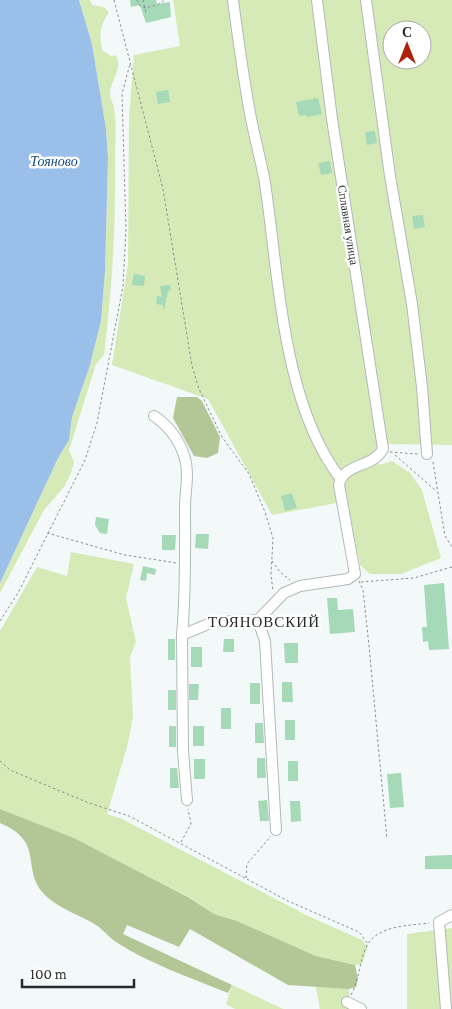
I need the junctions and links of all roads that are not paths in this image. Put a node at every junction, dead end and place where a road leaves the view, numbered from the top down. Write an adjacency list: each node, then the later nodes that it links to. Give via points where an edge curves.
1 (233, 0): 6 (street, via 292,358 314,436)
2 (317, 0): 6 (street, Сплавная улица, via 383,449 372,461 348,470)
3 (366, 0): 5 (street, via 390,176 412,304)
4 (154, 416): 8 (street, via 174,434 184,455 188,475)
5 (427, 454)
6 (340, 478): 7 (street, via 357,578 300,586 284,593)
7 (258, 620): 8 (street, via 213,622); 10 (street, via 266,641)
8 (182, 634): 9 (street, via 183,751)
9 (187, 800)
10 (276, 830)
11 (452, 915): 13 (street)
12 (452, 921): 13 (street)
13 (439, 922): 16 (street)
14 (347, 1002): 15 (street)
15 (361, 1009)
16 (446, 1009)

